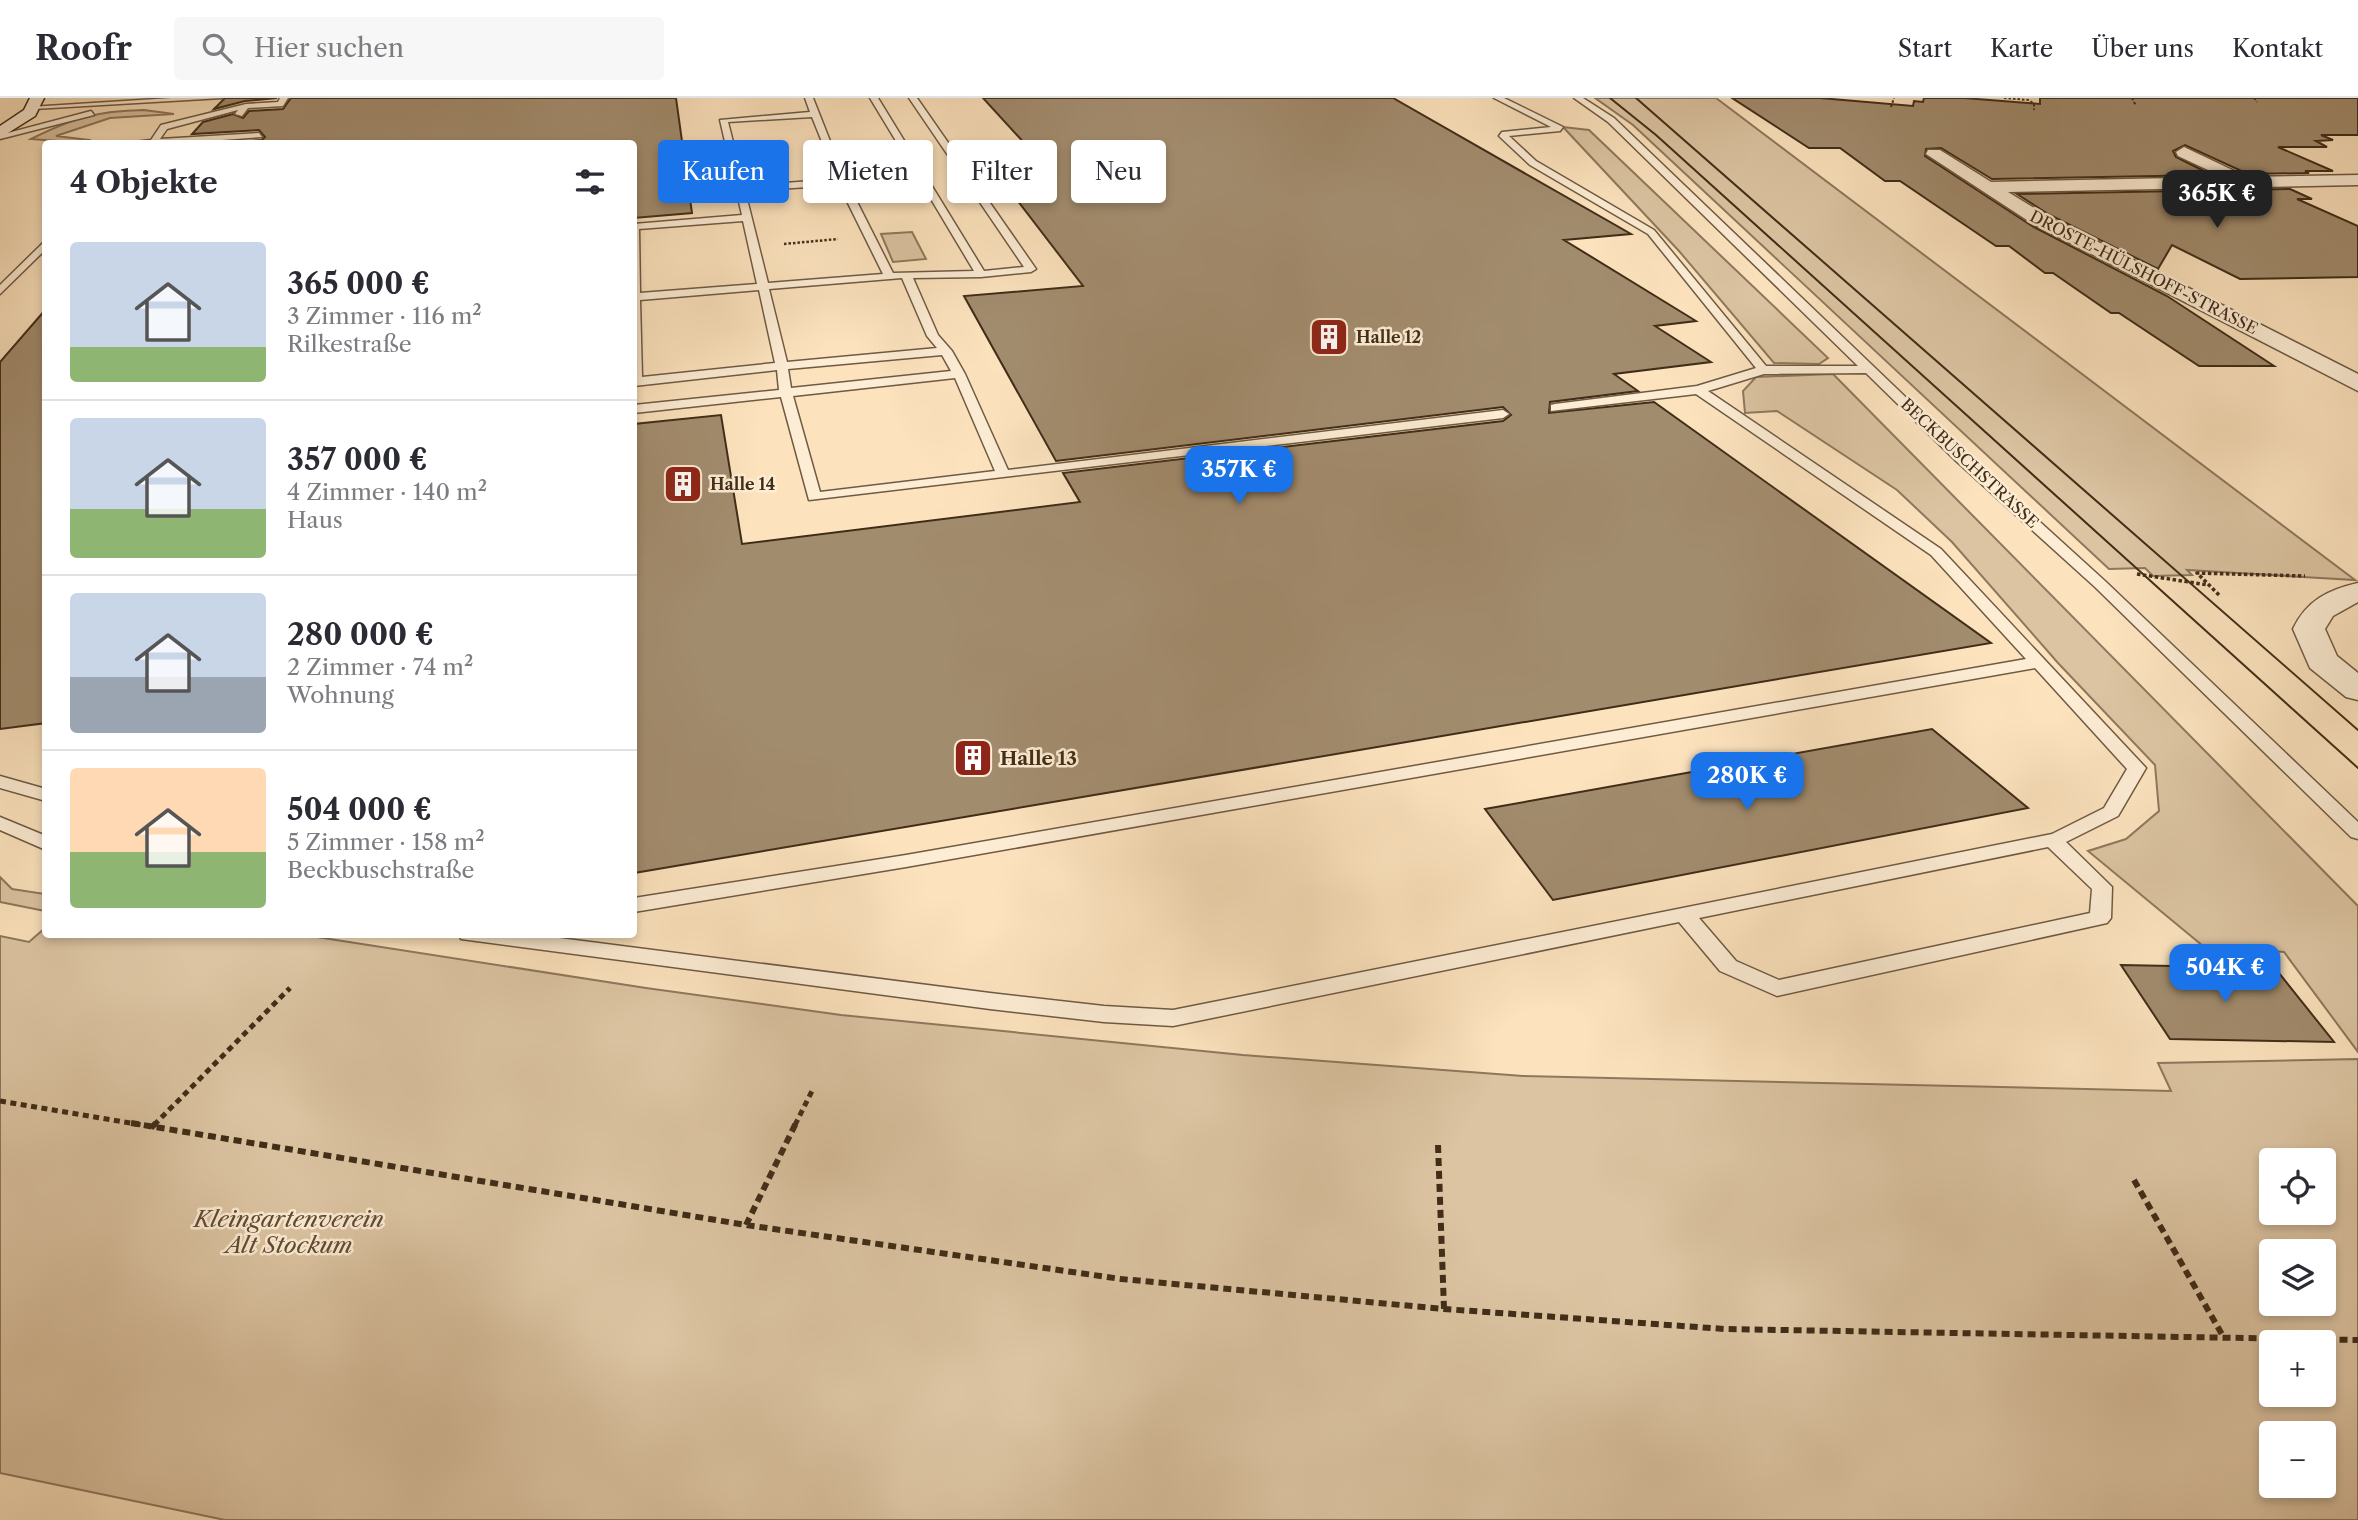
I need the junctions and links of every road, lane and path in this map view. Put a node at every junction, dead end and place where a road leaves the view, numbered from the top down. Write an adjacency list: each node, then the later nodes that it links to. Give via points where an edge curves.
1 (210, 98): 13 (lane); 14 (lane); 15 (lane)
2 (268, 98): 17 (lane)
3 (284, 98): 17 (lane, via 280,104)
4 (808, 98): 24 (lane)
5 (874, 98): 32 (lane)
6 (913, 98): 46 (lane, via 1031,269)
7 (1498, 98): 57 (lane, via 1560,129 1502,134 1533,163 1651,232)
8 (1578, 98): 56 (lane, BECKBUSCHSTRASSE, via 1611,120)
9 (1894, 98): 20 (path)
10 (2004, 98): 22 (path, via 2029,100)
11 (2132, 98): 19 (path)
12 (2254, 98): 16 (path)
13 (219, 101): 15 (lane)
14 (174, 102): 15 (lane); 18 (lane); 21 (lane); 23 (lane, via 181,108)
15 (188, 103)
16 (2257, 103)
17 (244, 104): 23 (lane); 25 (lane, via 237,117)
18 (34, 106): 21 (lane); 26 (street)
19 (2136, 106)
20 (1891, 107)
21 (123, 108): 26 (lane)
22 (2034, 110)
23 (216, 113): 25 (lane)
24 (815, 114): 30 (lane, via 724,120); 31 (lane)
25 (187, 120): 28 (lane, via 164,127)
26 (0, 135)
27 (259, 135): 29 (lane)
28 (155, 140)
29 (193, 140)
30 (728, 140)
31 (824, 140)
32 (900, 140)
33 (2184, 152): 36 (street)
34 (1934, 154): 37 (street, DROSTE-HÜLSHOFF-STRASSE)
35 (2358, 180): 36 (street)
36 (2248, 181): 37 (street)
37 (1988, 187): 53 (street, DROSTE-HÜLSHOFF-STRASSE, via 2113,260)
38 (933, 194): 46 (lane)
39 (742, 203): 41 (lane)
40 (853, 203): 43 (lane)
41 (745, 218): 42 (lane); 44 (lane)
42 (637, 227)
43 (867, 236): 44 (path); 47 (lane)
44 (755, 246): 49 (lane)
45 (42, 247): 50 (lane)
46 (981, 274): 48 (lane)
47 (889, 275): 48 (lane); 49 (lane)
48 (906, 275): 52 (lane, via 933,336)
49 (764, 286): 51 (lane); 55 (lane)
50 (0, 290)
51 (637, 297)
52 (946, 351): 55 (lane); 58 (lane)
53 (2315, 360): 54 (street); 60 (street, DROSTE-HÜLSHOFF-STRASSE)
54 (2358, 360)
55 (782, 366): 59 (lane); 62 (lane)
56 (1871, 369): 57 (lane); 76 (lane, BECKBUSCHSTRASSE)
57 (1763, 370): 61 (lane)
58 (959, 374): 62 (lane); 66 (lane)
59 (637, 382)
60 (2358, 384)
61 (1698, 390): 63 (lane); 71 (lane, via 1936,552)
62 (786, 393): 64 (lane); 66 (lane, via 814,497)
63 (1555, 408)
64 (637, 409)
65 (1503, 414): 66 (lane)
66 (1003, 474)
67 (2134, 573): 68 (path)
68 (2209, 585): 69 (path, via 2197,573 2315,577); 70 (path)
69 (2350, 594): 72 (street, via 2325,605 2309,629 2322,661)
70 (2219, 595)
71 (2039, 662): 77 (lane, via 2137,768 2111,812); 79 (lane)
72 (2358, 690)
73 (0, 782): 74 (lane)
74 (42, 794)
75 (0, 823): 78 (lane)
76 (2358, 833)
77 (2052, 840): 80 (lane); 80 (lane, via 2102,887 2100,918 1777,988 1728,967)
78 (42, 842)
79 (637, 905)
80 (1684, 914): 81 (lane, via 1173,1018 990,1001)
81 (500, 938)
82 (290, 988): 85 (path)
83 (813, 1089): 88 (path)
84 (0, 1101): 85 (path)
85 (151, 1129): 88 (path)
86 (1438, 1145): 89 (path)
87 (2134, 1180): 90 (path)
88 (746, 1225): 89 (path, via 1121,1279)
89 (1444, 1309): 90 (path, via 1725,1329)
90 (2225, 1338): 91 (path)
91 (2358, 1340)

